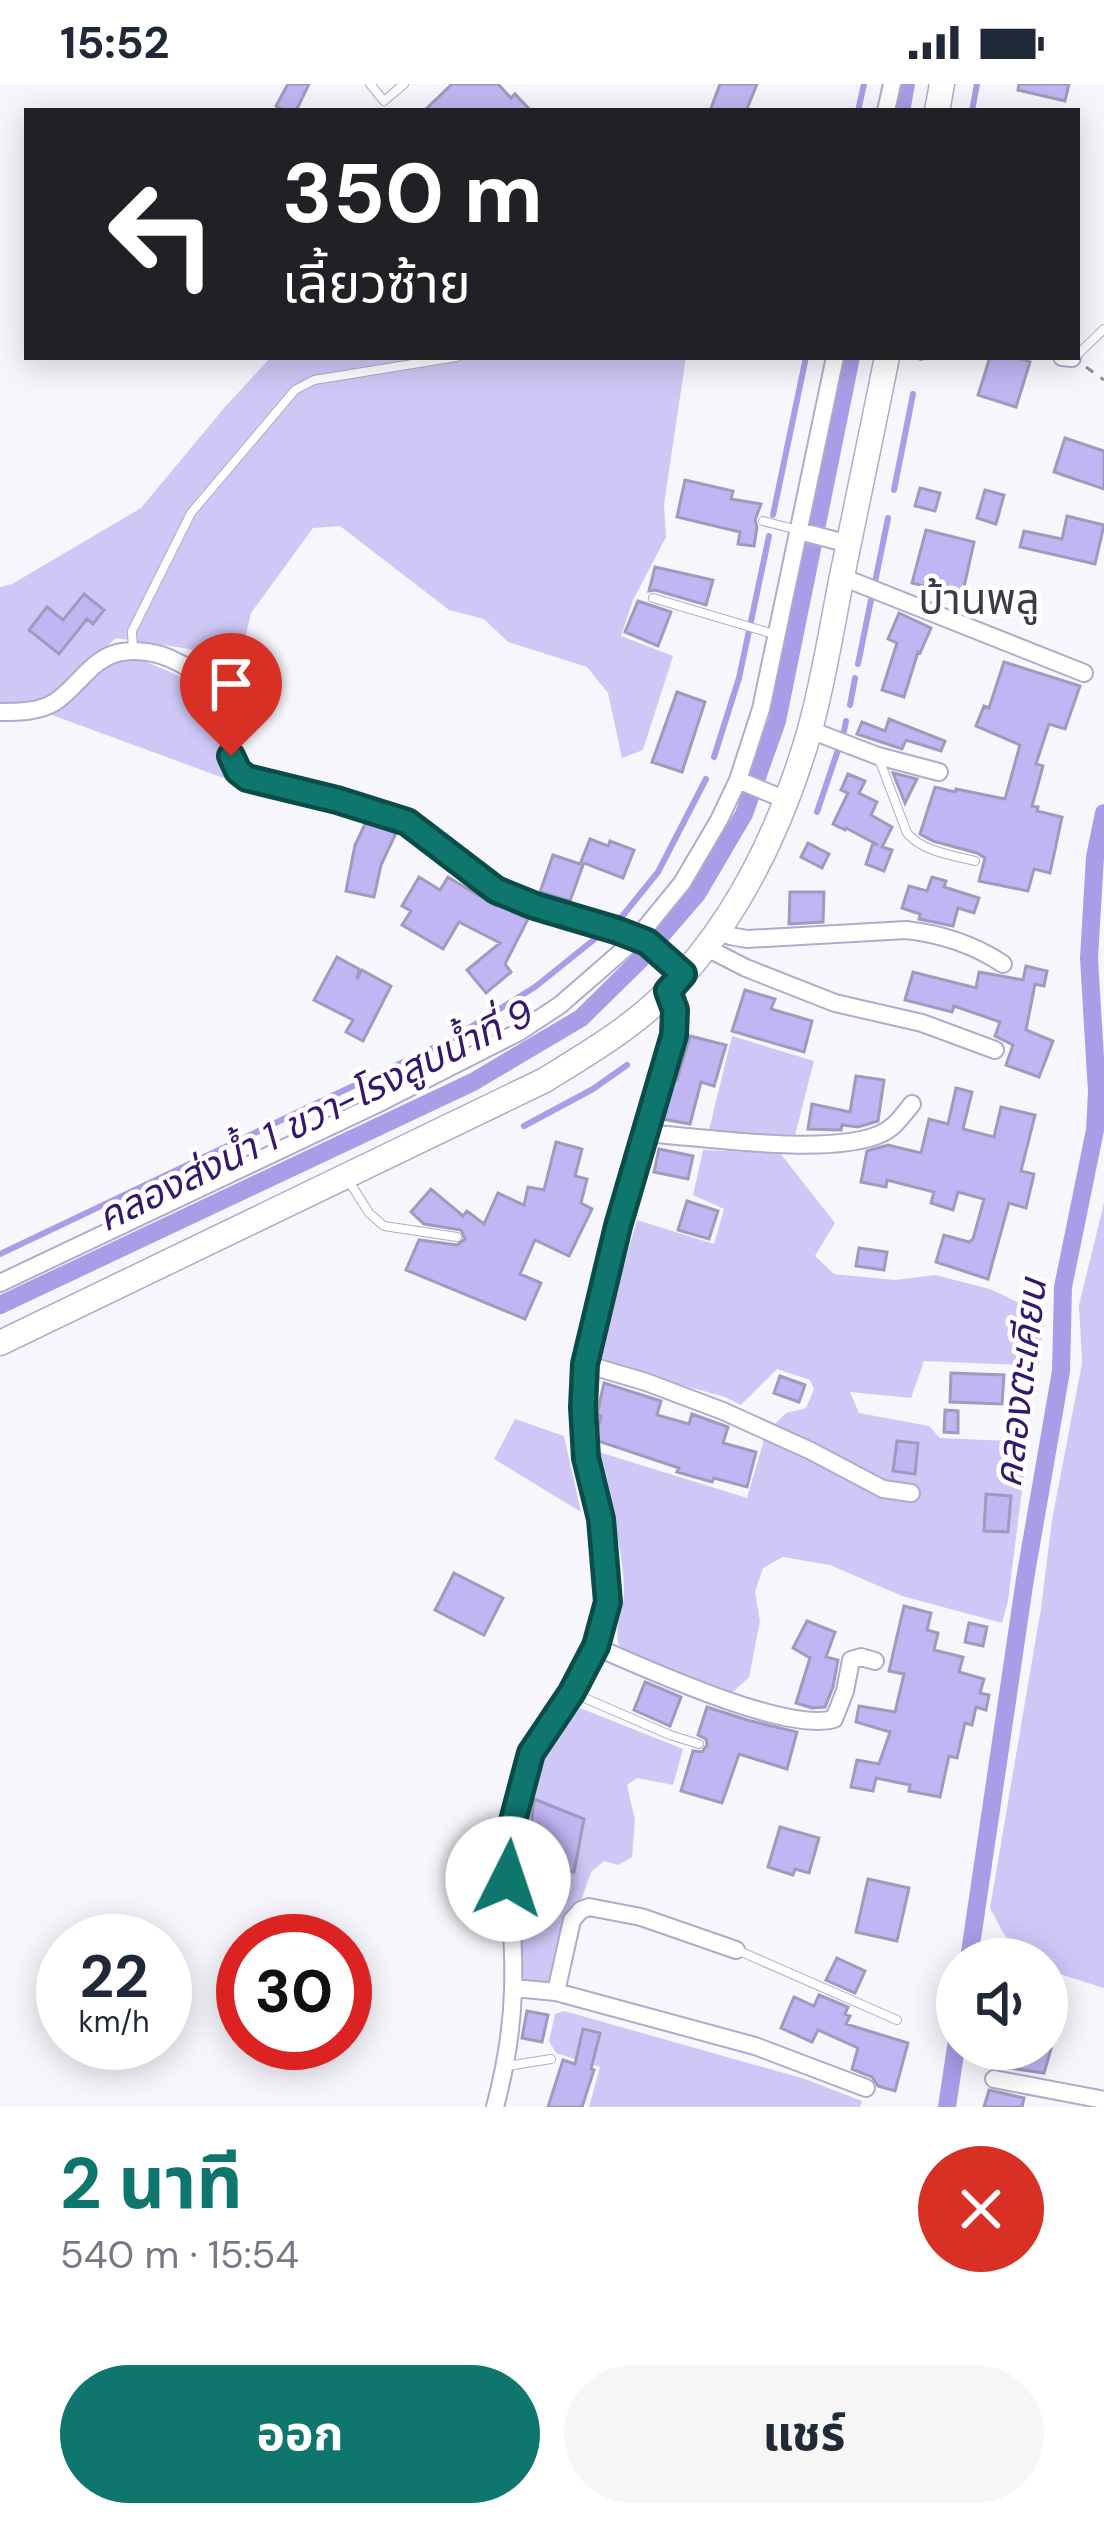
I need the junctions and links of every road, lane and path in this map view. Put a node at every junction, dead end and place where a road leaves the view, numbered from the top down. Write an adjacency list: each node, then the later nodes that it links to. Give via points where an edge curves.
1 (370, 84): 2 (lane, via 384,101)
2 (404, 84)
3 (1104, 329): 4 (lane)
4 (1080, 351)
5 (437, 360): 16 (lane, via 295,390 191,513 132,631)
6 (834, 360): 11 (street)
7 (886, 360): 12 (main road)
8 (1079, 360): 9 (path)
9 (1104, 380)
10 (763, 521): 11 (lane)
11 (803, 531): 12 (street); 15 (street)
12 (841, 542): 13 (main road)
13 (842, 577): 17 (street); 19 (main road)
14 (652, 598): 15 (lane)
15 (773, 634): 22 (street)
16 (133, 650): 18 (street, via 109,654 56,702); 26 (street, via 167,657 208,684 223,711 231,756 247,778 407,822 496,890)
17 (1084, 674)
18 (0, 712)
19 (810, 730): 20 (street); 23 (main road)
20 (878, 756): 21 (street); 24 (lane, via 913,840)
21 (939, 772)
22 (743, 783): 23 (street); 26 (street)
23 (778, 797): 25 (main road, via 775,829)
24 (975, 861)
25 (711, 938): 27 (street, via 906,931 966,943); 28 (main road); 29 (street, via 746,968)
26 (642, 940): 28 (street); 34 (street, via 518,1033)
27 (1003, 964)
28 (673, 975): 31 (street, via 674,1035); 32 (main road, via 627,1025 545,1080)
29 (994, 1050)
30 (912, 1104): 31 (street, via 895,1126 850,1143)
31 (644, 1133): 36 (street)
32 (346, 1177): 33 (lane, via 384,1226); 35 (main road)
33 (457, 1237)
34 (0, 1283)
35 (0, 1343)
36 (585, 1364): 37 (street, via 723,1411 883,1489); 38 (street, via 586,1458 608,1602)
37 (911, 1493)
38 (596, 1646): 39 (street, via 694,1689 821,1723 834,1719 851,1660); 40 (street)
39 (875, 1661)
40 (572, 1692): 41 (lane); 43 (street, via 531,1753 510,1832)
41 (699, 1744)
42 (736, 1950): 44 (street, via 590,1907 572,1920); 45 (lane)
43 (514, 1988): 44 (street); 47 (street)
44 (556, 1992): 49 (street, via 755,2047)
45 (896, 2020)
46 (551, 2059): 47 (lane)
47 (505, 2066): 51 (street)
48 (994, 2079): 50 (street)
49 (866, 2088)
50 (1104, 2101)
51 (495, 2107)

